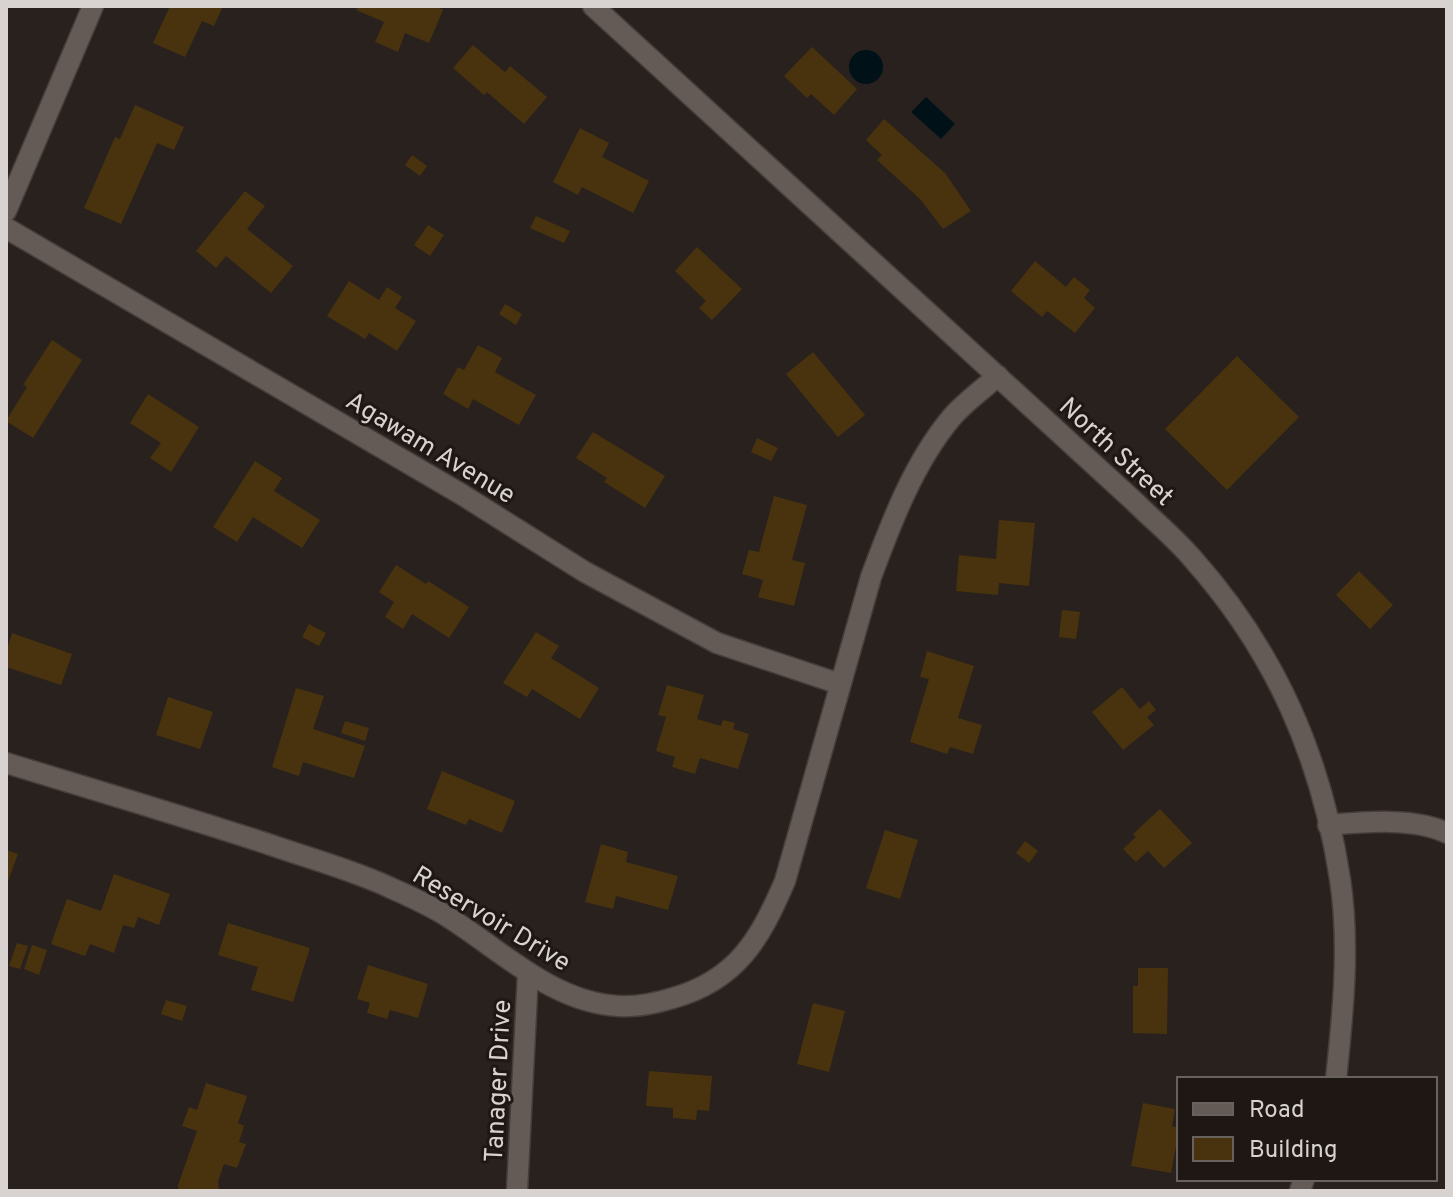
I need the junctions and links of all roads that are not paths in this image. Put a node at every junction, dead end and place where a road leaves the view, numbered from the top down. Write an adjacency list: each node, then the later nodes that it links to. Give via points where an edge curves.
1 (93, 6): 3 (street)
2 (593, 6): 5 (street, North Street)
3 (6, 211)
4 (6, 228): 6 (street, Agawam Avenue, via 585,572 717,643)
5 (998, 376): 6 (street, Reservoir Drive, via 953,416 923,461 876,564); 8 (street, North Street, via 1192,557 1232,608 1296,715)
6 (840, 684): 10 (street, Reservoir Drive, via 785,881 748,952 719,979 659,1002 619,1006 576,997)
7 (6, 763): 10 (street, Reservoir Drive, via 389,886 439,912)
8 (1328, 825): 9 (street, via 1373,821 1435,827); 11 (street, North Street, via 1341,880 1344,940)
9 (1447, 833)
10 (528, 973): 12 (street, Tanager Drive)
11 (1336, 1077)
12 (517, 1191)

